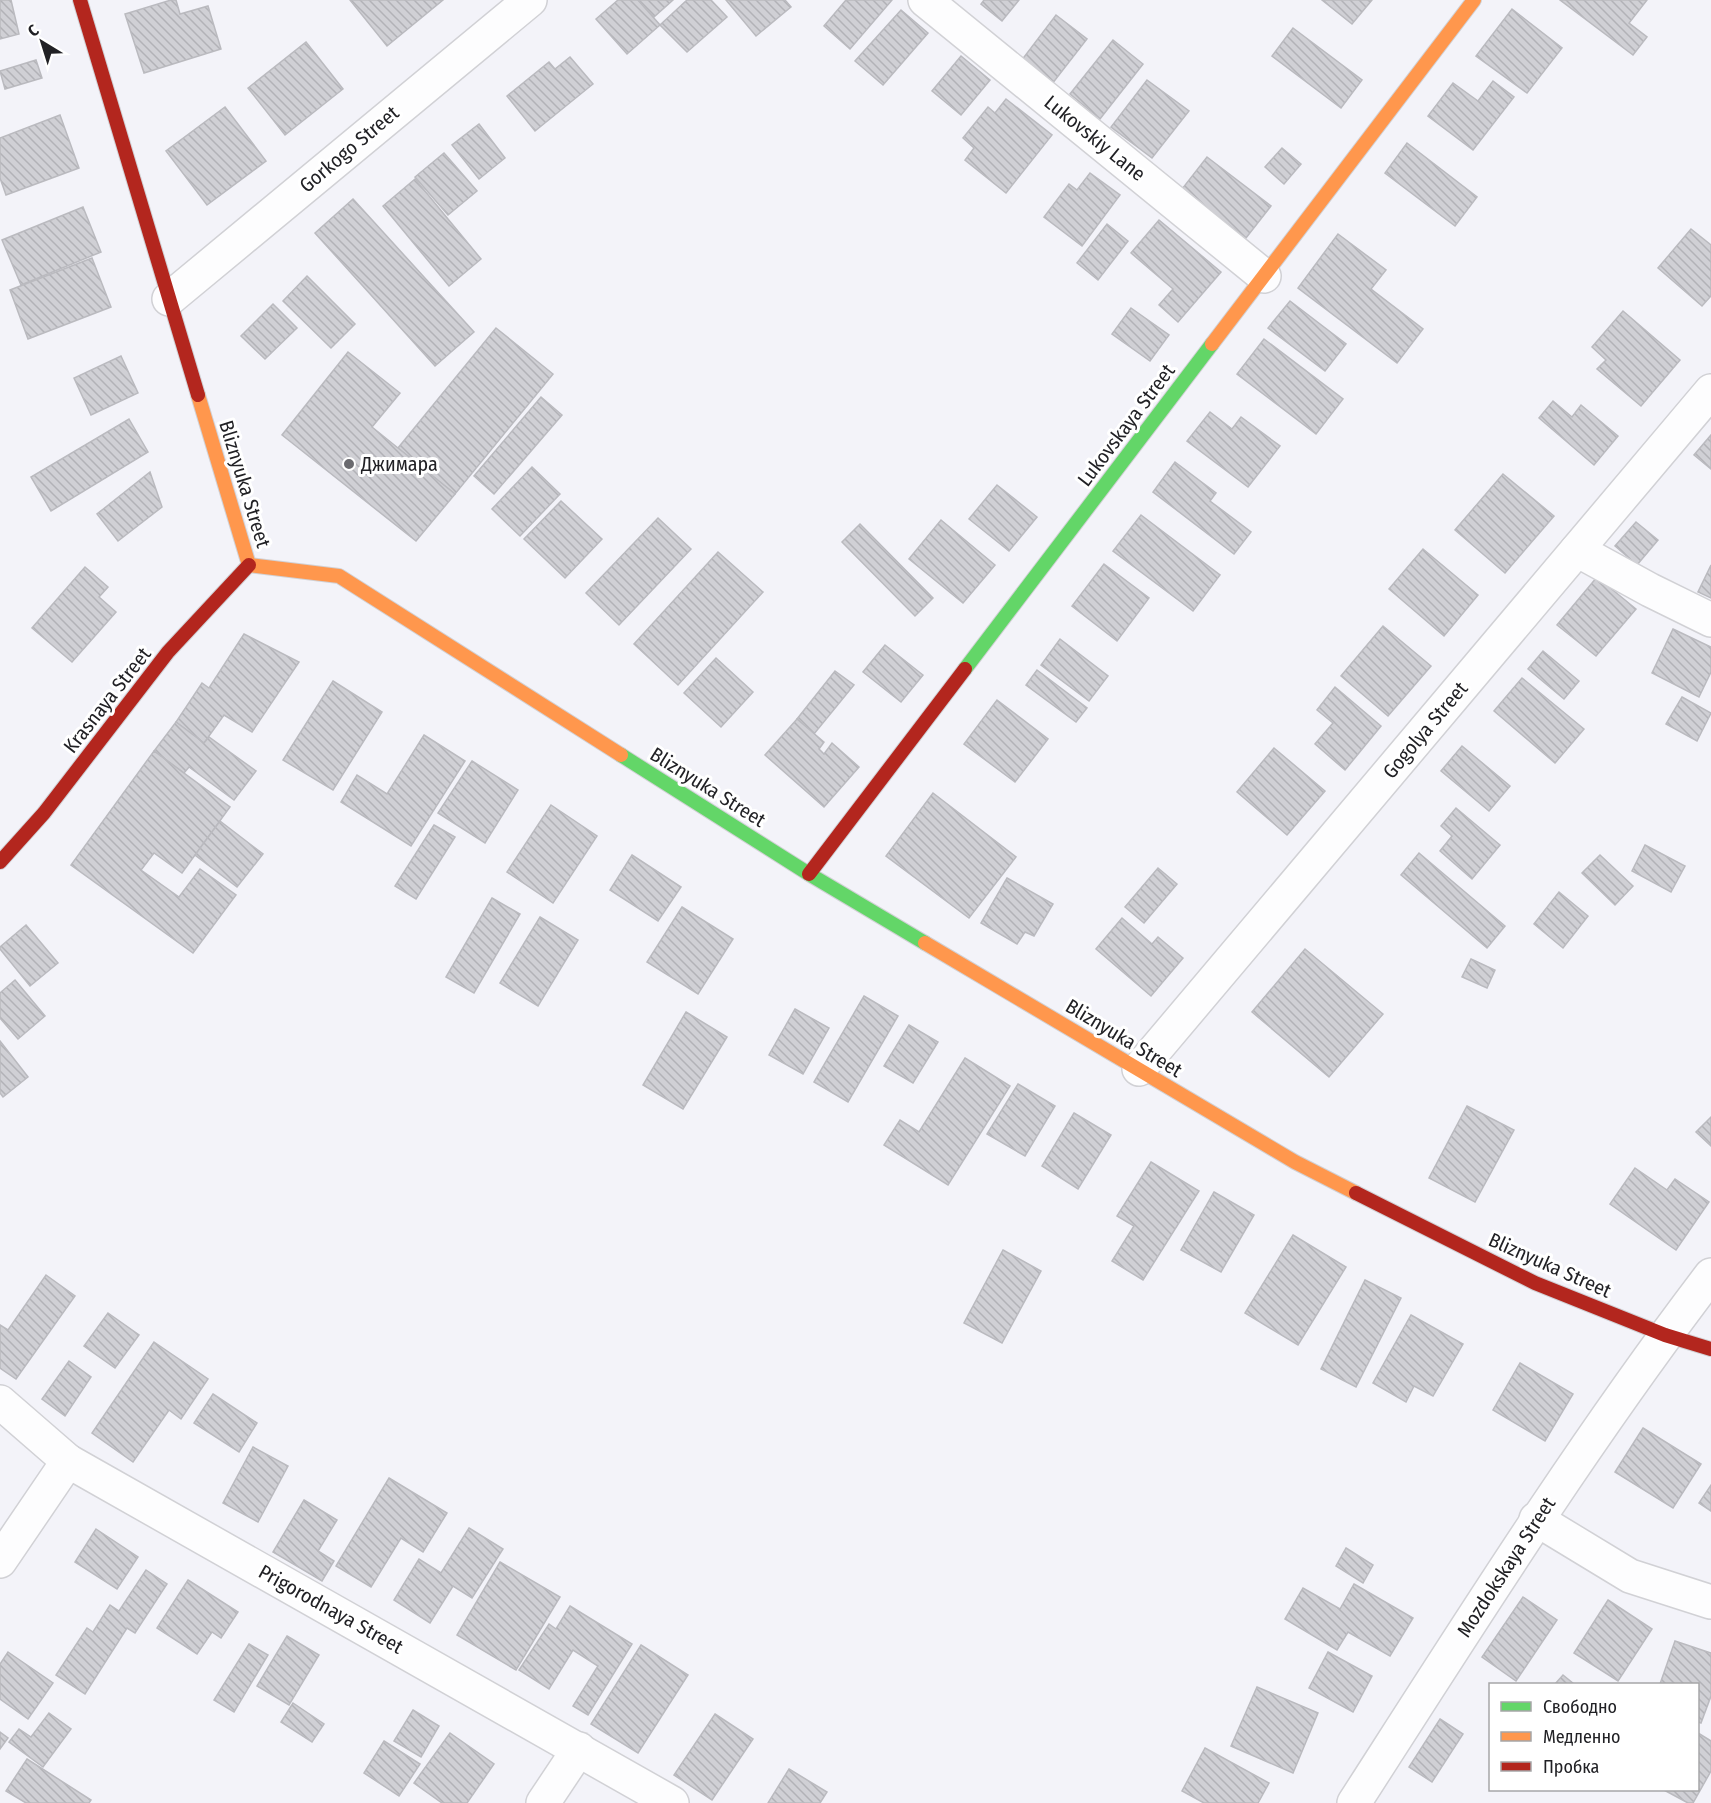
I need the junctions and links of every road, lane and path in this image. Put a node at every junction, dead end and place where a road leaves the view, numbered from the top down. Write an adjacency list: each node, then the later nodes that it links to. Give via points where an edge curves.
1 (80, 0): 6 (street, Bliznyuka Street)
2 (530, 0): 6 (street, Gorkogo Street)
3 (925, 0): 5 (street, Lukovskiy Lane)
4 (1474, 0): 5 (street, Lukovskaya Street)
5 (1264, 276): 12 (street, Lukovskaya Street)
6 (169, 299): 9 (street, Bliznyuka Street)
7 (1711, 391): 8 (street, Gogolya Street)
8 (1577, 550): 10 (street); 13 (street, Gogolya Street)
9 (249, 565): 11 (street, Krasnaya Street, via 168,652 44,813); 12 (street, Bliznyuka Street, via 339,576)
10 (1711, 620)
11 (0, 862)
12 (809, 874): 13 (street, Bliznyuka Street)
13 (1139, 1069): 15 (street, Bliznyuka Street, via 1295,1162 1535,1283)
14 (1711, 1275): 15 (street, Mozdokskaya Street)
15 (1665, 1335): 16 (street, Bliznyuka Street); 19 (street, Mozdokskaya Street)
16 (1711, 1349)
17 (0, 1402): 18 (street, Prigorodnaya Street)
18 (68, 1461): 20 (street); 22 (street, Prigorodnaya Street)
19 (1536, 1520): 21 (street, via 1630,1576); 25 (street, Mozdokskaya Street)
20 (0, 1561)
21 (1711, 1602)
22 (579, 1749): 23 (street); 24 (street, Prigorodnaya Street)
23 (543, 1803)
24 (672, 1803)
25 (1354, 1803)

